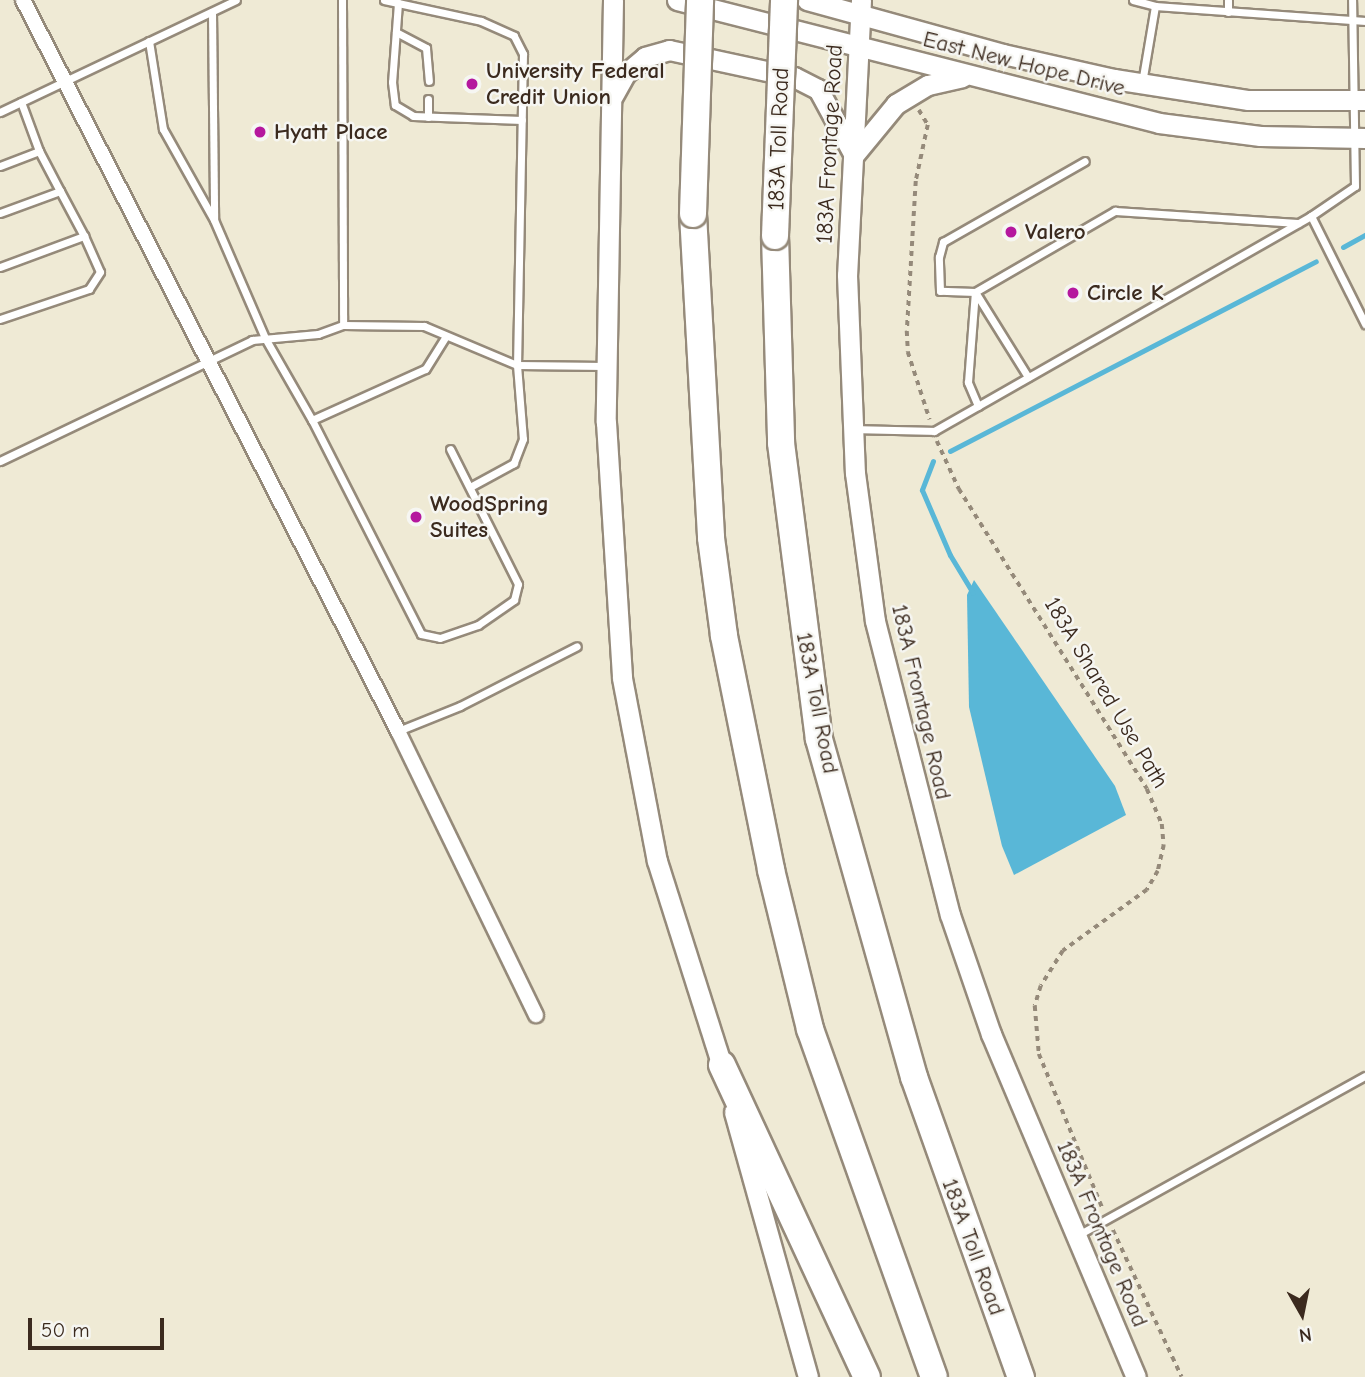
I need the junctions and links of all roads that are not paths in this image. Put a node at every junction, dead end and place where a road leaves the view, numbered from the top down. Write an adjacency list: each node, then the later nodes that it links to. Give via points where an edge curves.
1 (23, 0): 24 (street)
2 (236, 0): 16 (lane)
3 (342, 0): 49 (lane)
4 (384, 0): 13 (lane)
5 (613, 0): 28 (main road)
6 (677, 0): 22 (main road, East New Hope Drive)
7 (700, 0): 70 (highway, bridge, via 693,214 711,538 724,636 771,870 810,1029)
8 (784, 0): 71 (highway, 183A Toll Road, bridge, via 775,236 781,443 819,739 914,1077)
9 (807, 0): 15 (main road, East New Hope Drive)
10 (1133, 0): 14 (lane)
11 (1228, 0): 17 (lane)
12 (1352, 0): 19 (lane)
13 (398, 3): 20 (lane); 33 (lane, via 481,20 514,36 523,54)
14 (1155, 6): 17 (lane); 26 (lane)
15 (861, 8): 22 (main road, 183A Frontage Road); 26 (main road, East New Hope Drive, via 1003,54)
16 (212, 12): 21 (lane); 42 (lane)
17 (1228, 12): 19 (lane)
18 (1365, 21): 19 (lane)
19 (1353, 22): 29 (lane)
20 (396, 32): 25 (lane, via 426,48); 32 (lane, via 392,82 396,105 413,116)
21 (149, 41): 24 (lane); 42 (lane, via 163,129)
22 (860, 47): 23 (main road, East New Hope Drive); 36 (main road, 183A Frontage Road)
23 (968, 76): 34 (main road, East New Hope Drive, via 1159,123 1261,136); 36 (main road, via 928,85 902,100)
24 (67, 80): 30 (lane); 52 (street)
25 (429, 81)
26 (1142, 83): 29 (main road, East New Hope Drive, via 1248,100)
27 (428, 99): 32 (lane)
28 (610, 100): 36 (main road, via 625,74 645,57 669,50 794,77 818,89); 54 (main road)
29 (1360, 101): 34 (lane)
30 (21, 102): 31 (lane); 35 (lane)
31 (0, 112)
32 (428, 117): 33 (lane)
33 (522, 120): 53 (lane)
34 (1361, 139): 41 (lane, via 1355,186)
35 (39, 151): 38 (lane); 39 (lane)
36 (854, 155): 58 (main road, 183A Frontage Road, via 847,275)
37 (1085, 161): 46 (lane, via 943,242 940,291)
38 (0, 166)
39 (60, 191): 40 (lane); 44 (lane)
40 (0, 213)
41 (1311, 216): 43 (lane); 48 (lane)
42 (214, 220): 51 (lane)
43 (1299, 223): 46 (lane, via 1115,211); 55 (lane)
44 (84, 236): 45 (lane); 47 (lane, via 100,272 89,289)
45 (0, 267)
46 (975, 292): 55 (lane); 56 (lane, via 968,382)
47 (0, 318)
48 (1365, 324)
49 (343, 325): 50 (lane, via 424,326); 51 (lane, via 318,334)
50 (446, 335): 53 (lane); 57 (lane, via 425,369)
51 (265, 338): 52 (lane); 57 (lane)
52 (207, 360): 60 (lane); 63 (street)
53 (517, 365): 54 (lane); 61 (lane, via 523,439 514,463)
54 (606, 366): 65 (main road, via 622,678 657,860)
55 (1028, 377): 56 (lane)
56 (978, 406): 58 (lane, via 933,431)
57 (312, 420): 61 (lane, via 421,634 440,638 478,625 514,600 518,584)
58 (853, 429): 67 (main road, 183A Frontage Road, via 875,621 927,830 991,1034)
59 (450, 449): 61 (lane)
60 (0, 461)
61 (470, 488)
62 (577, 646): 63 (lane)
63 (398, 731): 64 (street)
64 (536, 1015)
65 (722, 1065): 68 (main road); 69 (highway)
66 (1365, 1076): 67 (lane)
67 (1078, 1235): 72 (main road, 183A Frontage Road)
68 (808, 1377)
69 (867, 1377)
70 (934, 1377)
71 (1021, 1377)
72 (1136, 1377)

